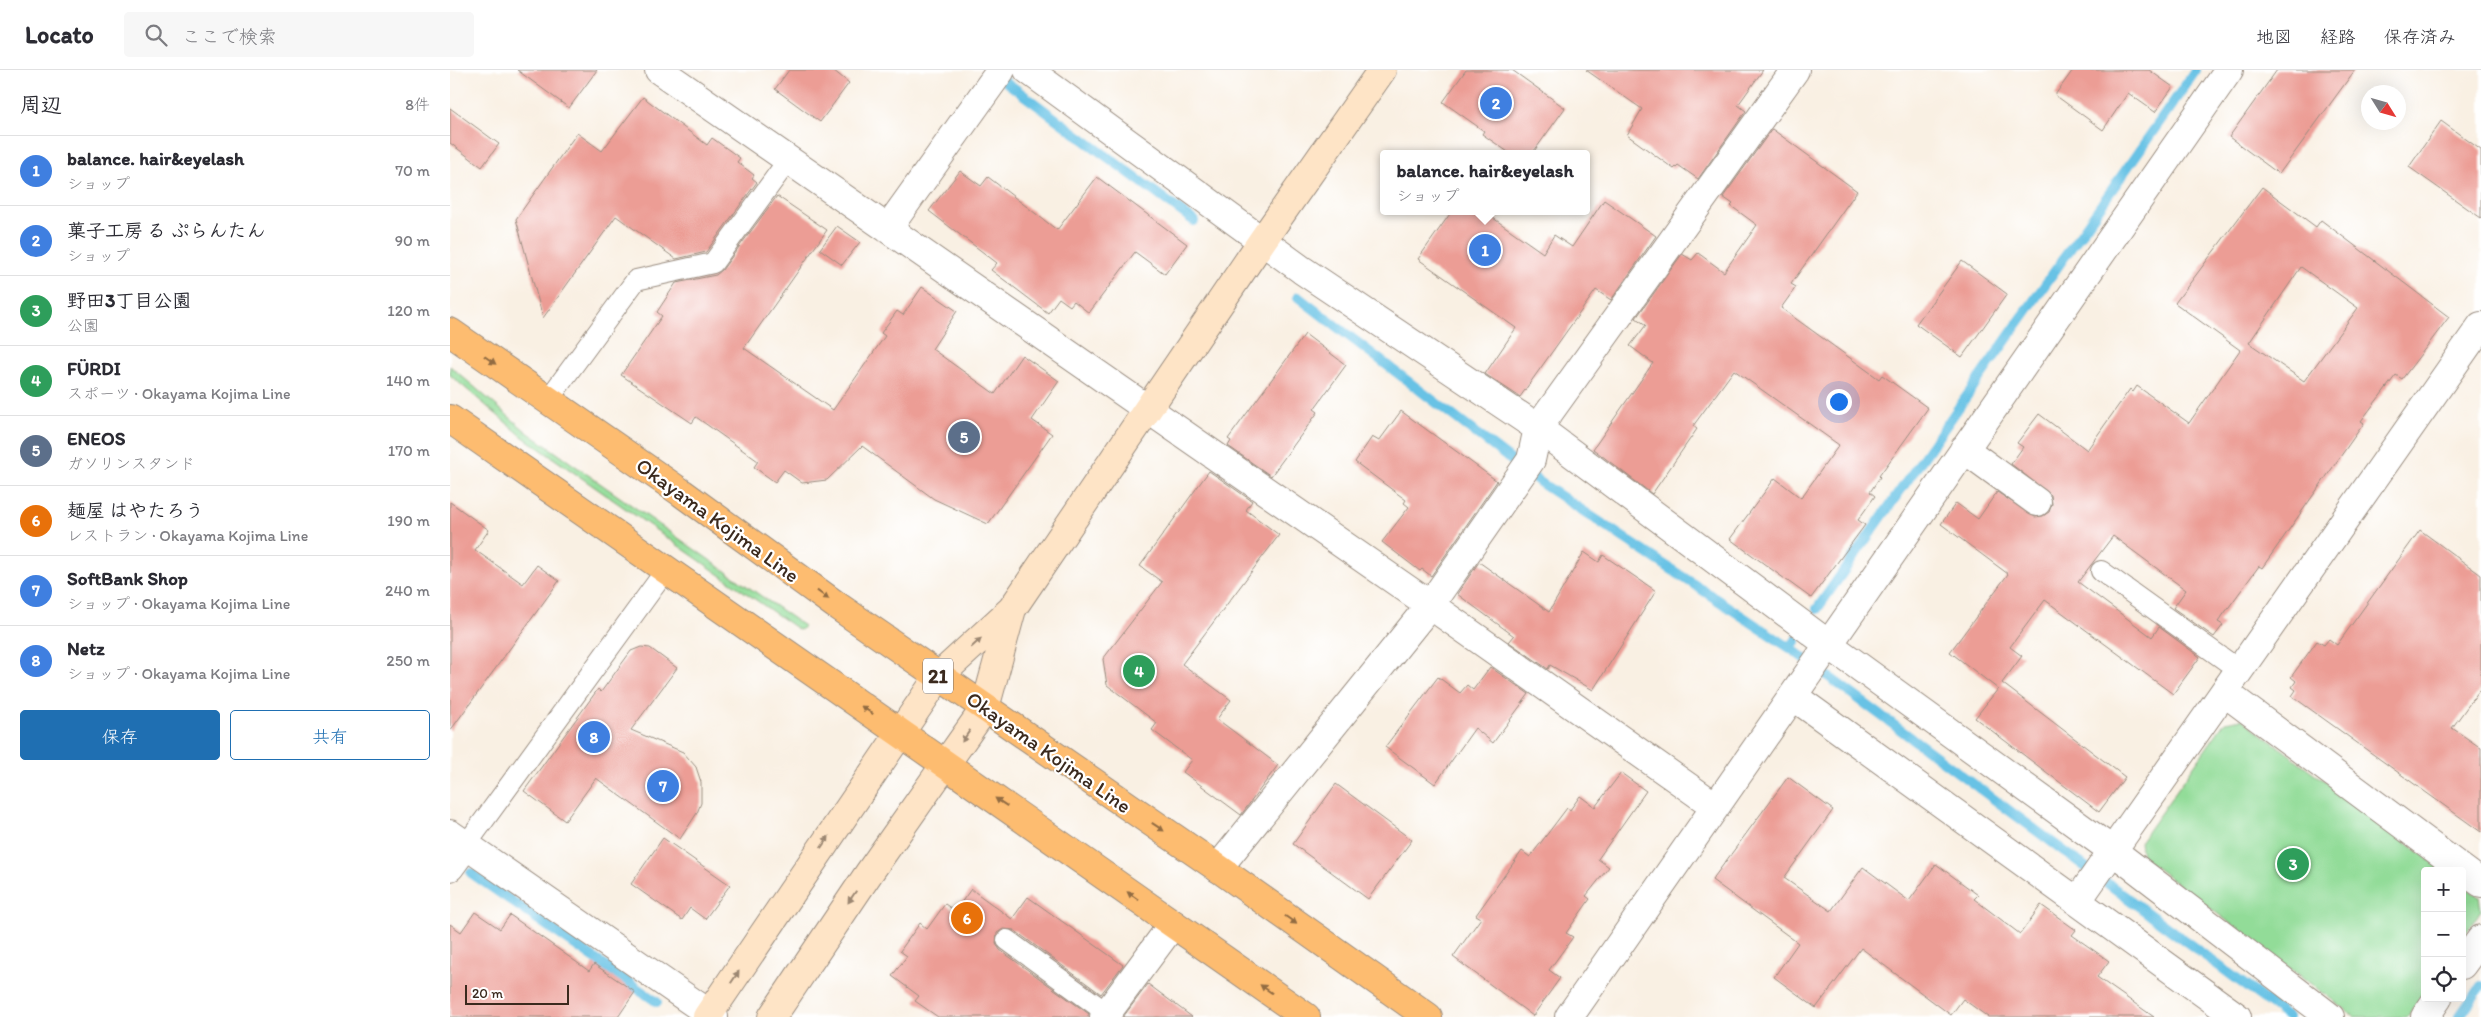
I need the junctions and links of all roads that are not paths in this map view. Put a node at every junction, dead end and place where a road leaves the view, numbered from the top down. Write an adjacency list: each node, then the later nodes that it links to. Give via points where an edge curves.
1 (659, 70): 7 (street)
2 (1382, 70): 9 (street)
3 (1795, 70): 15 (street)
4 (2229, 70): 16 (street)
5 (1033, 73): 9 (street)
6 (995, 78): 8 (street)
7 (789, 160): 8 (street); 12 (lane, via 713,263 636,280)
8 (888, 228): 13 (street)
9 (1262, 241): 13 (street); 15 (street)
10 (2481, 326): 24 (street)
11 (450, 332): 12 (main road, Okayama Kojima Line / 21, one-way to 12)
12 (548, 400): 23 (main road, Okayama Kojima Line / 21, one-way to 23)
13 (1148, 411): 20 (street); 21 (street)
14 (450, 419): 18 (main road)
15 (1538, 428): 20 (street, via 1524,469); 22 (street)
16 (1964, 449): 17 (street); 22 (street)
17 (2037, 502)
18 (666, 570): 27 (main road, one-way to 18); 30 (lane)
19 (2101, 571): 24 (lane)
20 (1430, 605): 29 (street); 32 (street)
21 (1012, 609): 23 (street, one-way to 21); 26 (street)
22 (1819, 657): 25 (street); 33 (street)
23 (939, 676): 26 (main road, Okayama Kojima Line / 21); 27 (street)
24 (2231, 681): 33 (street); 34 (street)
25 (1793, 696): 29 (street); 33 (street)
26 (985, 708): 28 (street, one-way to 28); 32 (main road, Okayama Kojima Line / 21, one-way to 32)
27 (900, 733): 28 (main road); 41 (street, one-way to 27)
28 (946, 764): 35 (main road, one-way to 28); 42 (street, one-way to 42, via 868,873)
29 (1715, 806): 45 (street)
30 (458, 839): 31 (street); 41 (street)
31 (450, 867)
32 (1218, 868): 44 (main road, Okayama Kojima Line / 21, one-way to 44)
33 (2096, 874): 46 (street); 47 (street)
34 (2481, 883)
35 (1174, 924): 40 (street); 43 (main road, one-way to 35)
36 (2481, 939): 38 (street)
37 (1007, 940): 40 (lane)
38 (2466, 960)
39 (2435, 1002): 48 (street)
40 (1106, 1015)
41 (710, 1016)
42 (772, 1017)
43 (1306, 1017)
44 (1428, 1017)
45 (1569, 1017)
46 (2237, 1017)
47 (2330, 1017)
48 (2425, 1017)

